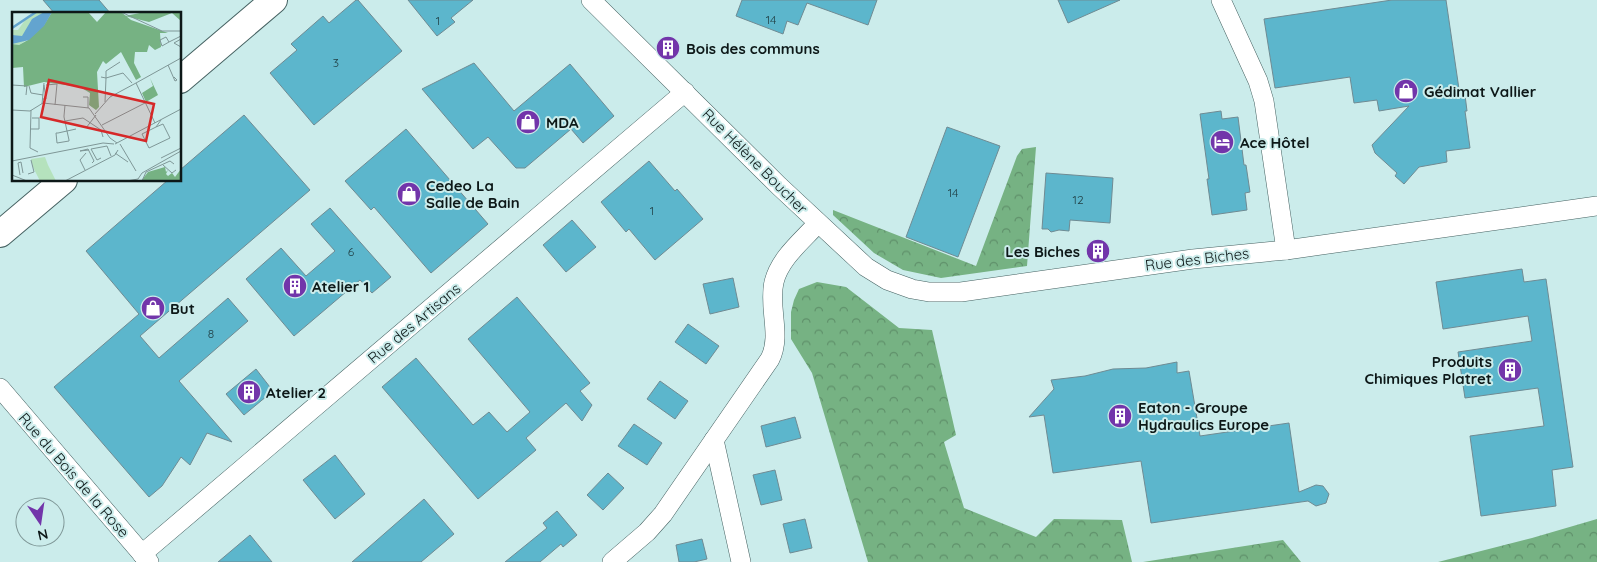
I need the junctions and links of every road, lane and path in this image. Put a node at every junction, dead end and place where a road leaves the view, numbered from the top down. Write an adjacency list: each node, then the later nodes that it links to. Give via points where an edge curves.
1 (274, 0): 4 (street)
2 (591, 0): 5 (street, Rue Hélène Boucher)
3 (1221, 0): 10 (street, via 1264,101)
4 (181, 79)
5 (685, 92): 8 (street, Rue Hélène Boucher); 13 (street, Rue des Artisans)
6 (63, 181): 9 (street)
7 (1597, 206): 10 (street, Rue des Biches)
8 (818, 223): 10 (street, Rue des Biches, via 874,272 896,284 929,292 962,292 1194,258); 12 (street, Rue Hélène Boucher, via 789,255 777,275 772,296 773,353)
9 (0, 234)
10 (1286, 250)
11 (0, 388): 13 (street, Rue du Bois de la Rose)
12 (714, 440): 14 (street, Rue Hélène Boucher, via 663,514); 15 (street)
13 (145, 558)
14 (612, 562)
15 (741, 562)

